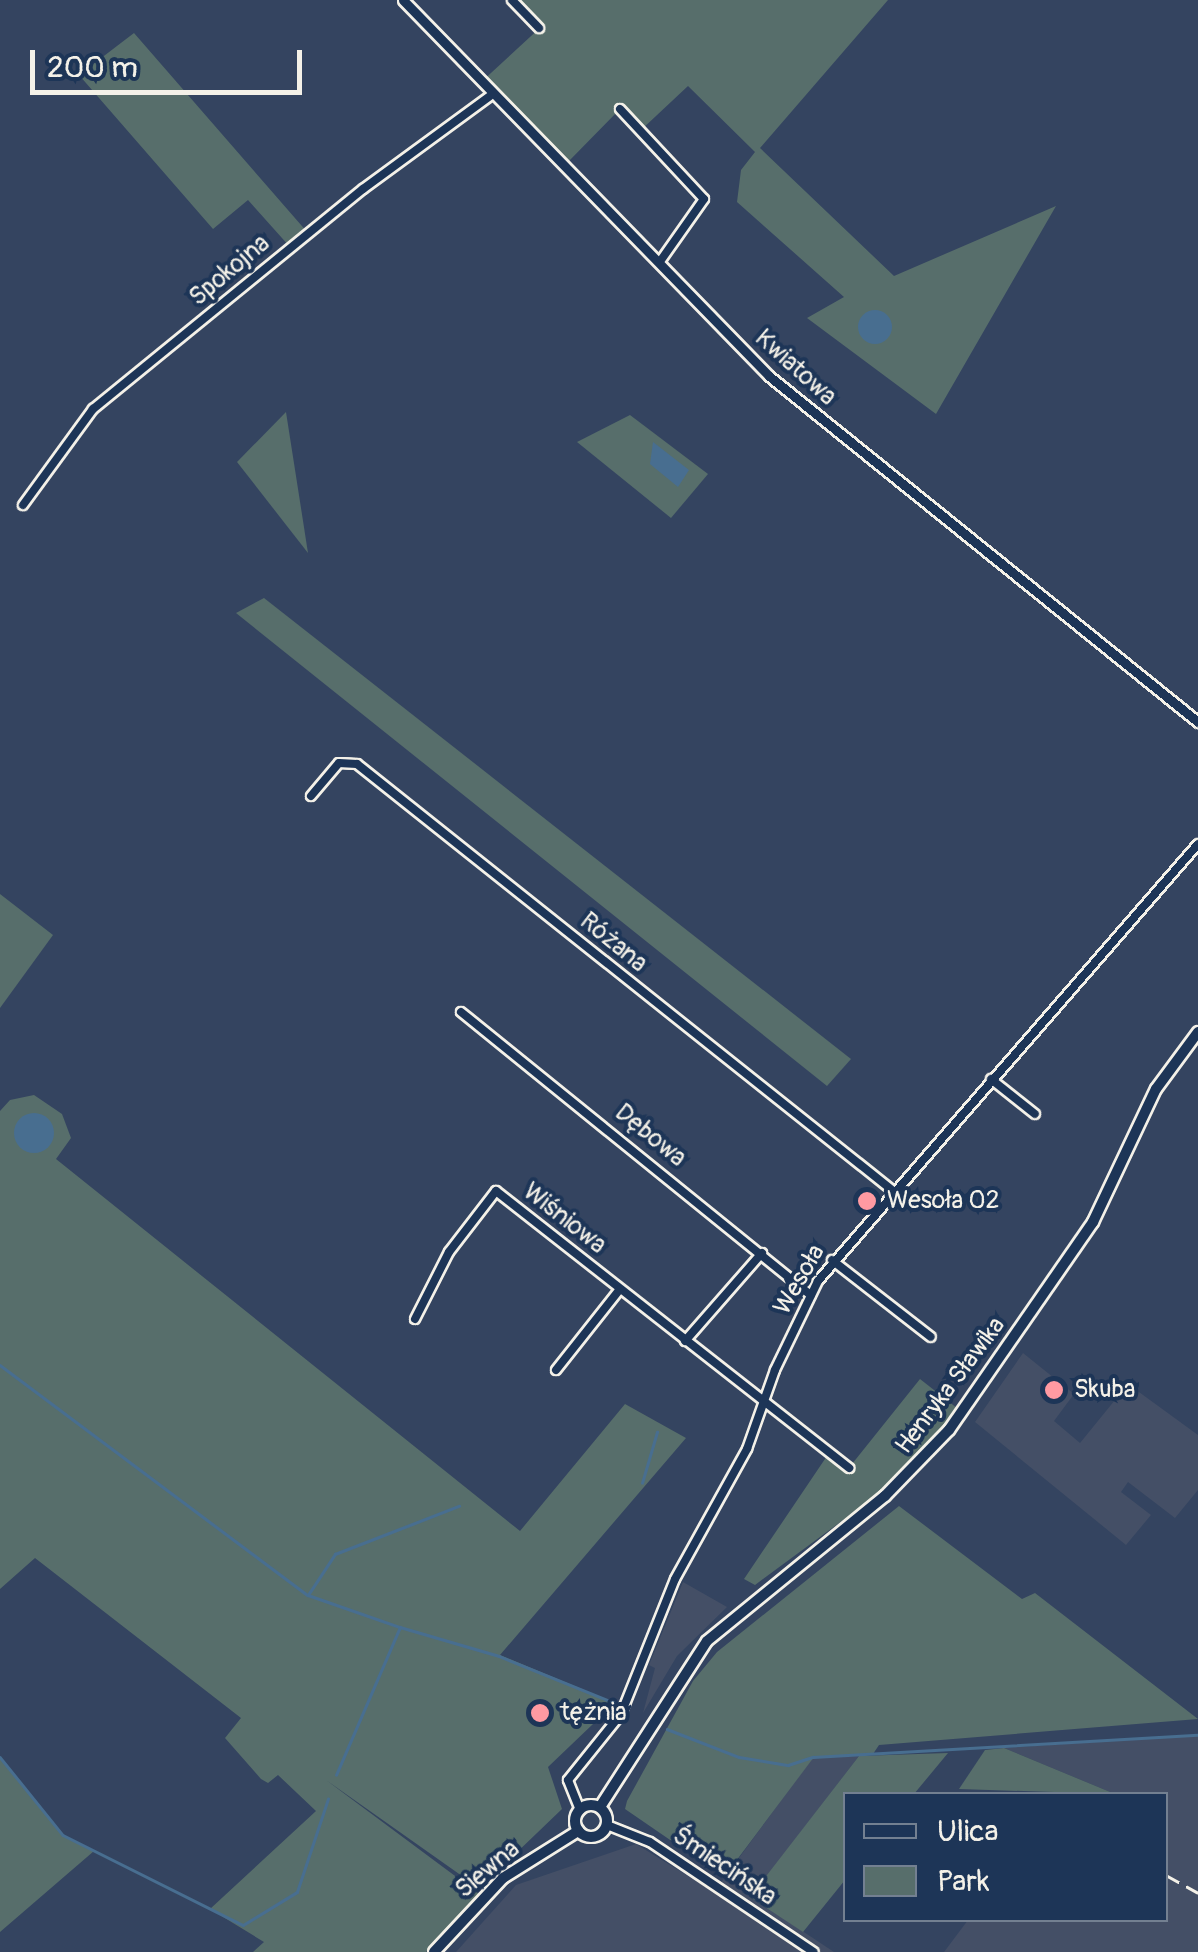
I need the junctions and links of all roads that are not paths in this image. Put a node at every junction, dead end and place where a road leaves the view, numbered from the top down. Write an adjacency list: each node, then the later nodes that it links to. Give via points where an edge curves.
1 (403, 0): 4 (street, Kwiatowa)
2 (512, 0): 3 (street)
3 (539, 28)
4 (490, 96): 6 (street, Kwiatowa); 7 (street, Spokojna, via 363,188 93,409)
5 (620, 109): 6 (street, via 704,199)
6 (659, 264): 8 (street, Kwiatowa, via 799,401)
7 (22, 506)
8 (1198, 722)
9 (311, 796): 15 (street, Różana, via 340,762 357,764)
10 (1198, 844): 13 (street, Wesoła)
11 (461, 1012): 16 (street, Dębowa)
12 (1198, 1032): 26 (main road, Henryka Sławika, via 1156,1089 1093,1222 949,1430 886,1496 706,1641)
13 (991, 1079): 14 (street); 15 (street, Wesoła)
14 (1036, 1114)
15 (892, 1190): 17 (street, Wesoła)
16 (762, 1253): 19 (street, Dębowa); 22 (street)
17 (832, 1260): 19 (street, Wesoła); 21 (street)
18 (620, 1289): 20 (street, Wiśniowa, via 496,1191 450,1252); 22 (street, Wiśniowa); 23 (street)
19 (811, 1294): 24 (street, Wesoła)
20 (415, 1319)
21 (931, 1337)
22 (684, 1341): 24 (street, Wiśniowa)
23 (556, 1370)
24 (764, 1404): 25 (street, Wiśniowa); 27 (street, Wesoła, via 747,1449 674,1579 621,1714 568,1780)
25 (848, 1468)
26 (600, 1807): 27 (main road); 28 (main road)
27 (580, 1810): 29 (main road)
28 (607, 1826): 29 (main road, via 595,1838); 31 (street, Śmiecińska, via 650,1842)
29 (578, 1831): 30 (main road, Siewna, via 502,1878)
30 (434, 1952)
31 (814, 1952)

